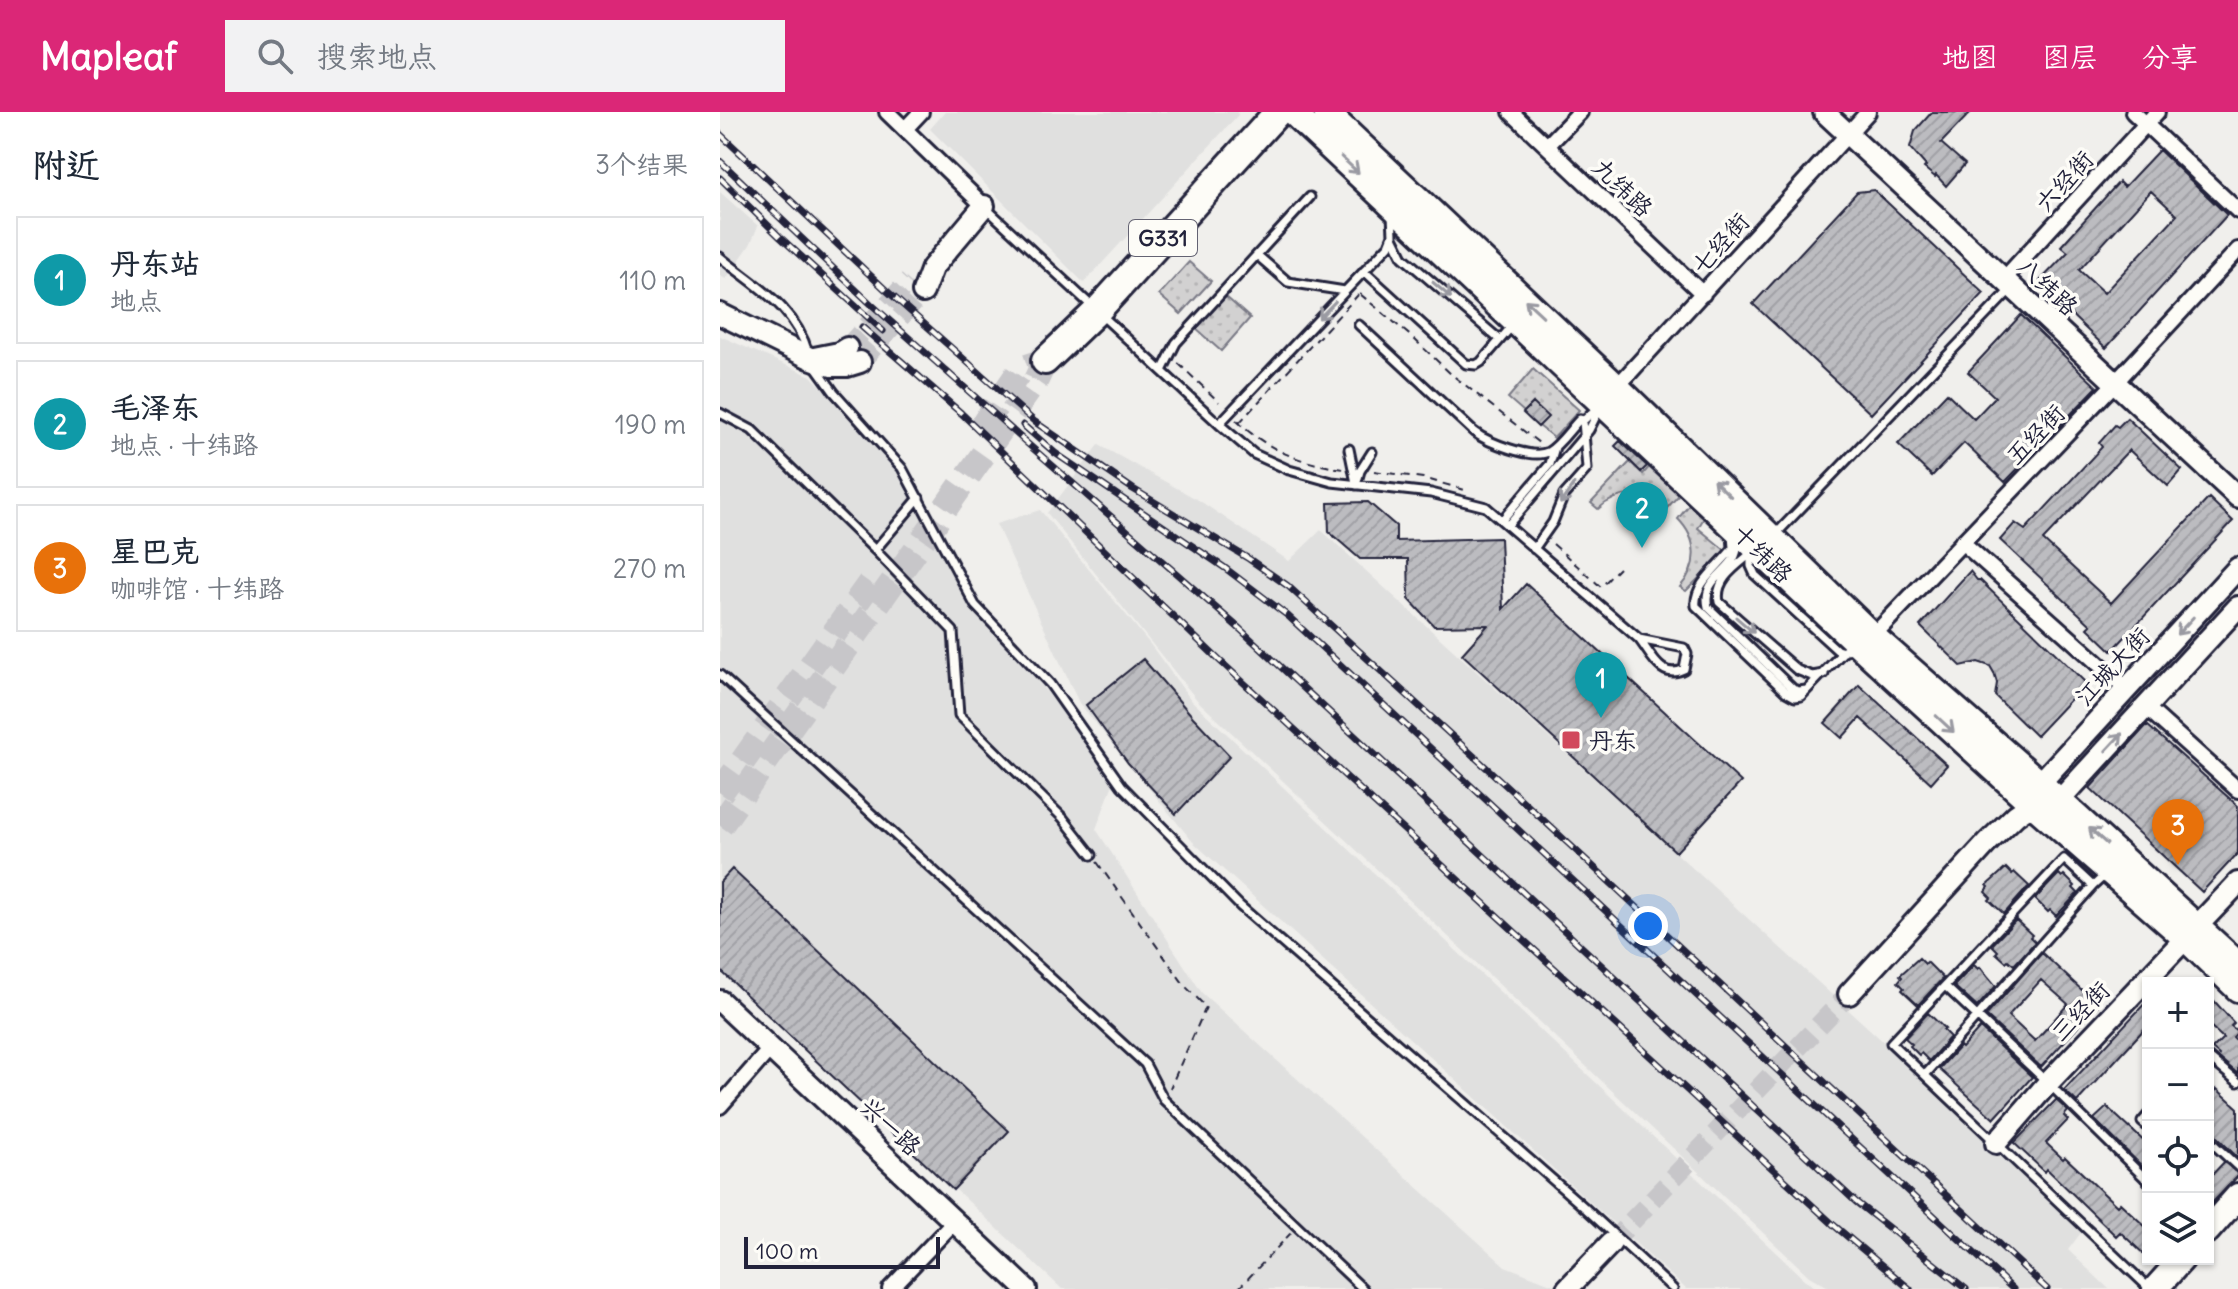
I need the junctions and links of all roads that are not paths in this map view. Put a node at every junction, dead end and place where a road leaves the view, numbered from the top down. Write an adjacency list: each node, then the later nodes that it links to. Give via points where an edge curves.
1 (887, 112): 13 (street)
2 (921, 112): 13 (street)
3 (1278, 112): 29 (highway, G331)
4 (1292, 112): 17 (main road, 十纬路, one-way to 17)
5 (1326, 112): 39 (main road, 十纬路, one-way to 5)
6 (1511, 112): 15 (street, 九纬路)
7 (1580, 112): 15 (street)
8 (1824, 112): 14 (main road, 八纬路)
9 (1868, 112): 14 (street, 七经街)
10 (2133, 112): 12 (street)
11 (2157, 112): 12 (street, 六经街)
12 (2146, 124): 19 (street); 25 (street, 六经街)
13 (905, 129): 18 (street)
14 (1847, 134): 25 (main road, 八纬路); 28 (street, 七经街)
15 (1548, 145): 28 (street, 九纬路)
16 (1310, 197): 22 (lane)
17 (1389, 202): 20 (lane); 31 (main road, 十纬路)
18 (984, 206): 26 (main road); 29 (lane)
19 (2238, 211)
20 (1393, 235): 24 (lane); 33 (lane, one-way to 33, via 1403,257)
21 (2238, 250): 38 (street, 五经街)
22 (1257, 255): 27 (lane, via 1288,282); 37 (lane, via 1176,343)
23 (720, 257): 35 (lane, via 787,311)
24 (1364, 271): 27 (lane); 33 (lane, via 1463,362 1479,364)
25 (2008, 283): 38 (main road, 八纬路); 53 (lane)
26 (916, 286)
27 (1345, 291): 42 (lane, one-way to 42)
28 (1703, 294): 39 (street, 七经街)
29 (1098, 310): 36 (highway, G331); 37 (lane)
30 (720, 314): 35 (main road)
31 (1516, 321): 33 (lane); 39 (main road, 十纬路)
32 (1359, 325): 44 (lane, via 1482,438 1531,454 1543,454)
33 (1500, 340)
34 (854, 355): 35 (main road)
35 (810, 358): 49 (lane, via 902,468)
36 (1045, 361)
37 (1162, 371): 42 (lane)
38 (2114, 384): 48 (main road, 八纬路); 52 (street, 五经街)
39 (1610, 394): 41 (lane); 43 (lane); 50 (main road, 十纬路); 53 (main road, 十纬路, one-way to 39)
40 (720, 413): 55 (lane, via 752,430)
41 (1583, 421): 43 (lane); 44 (lane)
42 (1219, 424): 47 (lane, via 1244,447 1276,465)
43 (1583, 436): 51 (lane); 54 (lane, one-way to 54, via 1587,469 1564,495)
44 (1555, 445): 51 (lane, via 1550,464)
45 (1349, 449): 47 (lane)
46 (1372, 452): 47 (lane)
47 (1356, 485): 51 (lane, via 1471,502)
48 (2238, 497)
49 (919, 498): 55 (lane); 96 (lane, via 975,605 1050,684 1122,786 1240,906)
50 (1723, 515): 53 (main road, 十纬路); 60 (lane, via 1733,537 1731,551 1696,594 1698,609 1789,694 1799,697)
51 (1505, 523): 54 (lane)
52 (1962, 542): 59 (street, 五经街); 62 (street)
53 (1761, 546): 59 (main road, 十纬路); 59 (lane, via 1752,568 1755,575 1837,650); 60 (lane, one-way to 60, via 1722,580 1719,602 1797,670)
54 (1534, 549): 58 (lane)
55 (875, 550): 67 (lane, via 953,631 959,715 1063,818)
56 (2238, 568): 62 (main road, 江城大街, one-way to 62)
57 (2238, 607): 63 (main road)
58 (1639, 639): 58 (lane, via 1661,669 1684,669 1687,654 1681,646)
59 (1860, 645): 60 (lane); 65 (main road, 十纬路)
60 (1824, 674)
61 (720, 675): 94 (lane, via 1145,1064 1164,1100)
62 (2127, 689): 65 (main road, 江城大街)
63 (2146, 707): 64 (street); 66 (main road, one-way to 63)
64 (2238, 790)
65 (2036, 794): 66 (main road, 十纬路); 68 (main road, 十纬路); 74 (main road, 江城大街)
66 (2059, 801): 70 (main road, 十纬路, one-way to 66)
67 (1092, 855)
68 (2102, 878): 70 (main road, 十纬路); 72 (lane, via 2064,859); 76 (lane)
69 (2238, 883): 70 (main road, 三经街)
70 (2191, 932): 71 (main road, 十纬路); 73 (main road, 十纬路); 81 (main road, 三经街)
71 (2238, 964)
72 (1945, 986): 76 (lane); 79 (lane, via 1891,1043)
73 (2238, 989)
74 (1849, 994)
75 (720, 1001): 77 (main road, 兴一路)
76 (1977, 1016): 79 (lane); 81 (lane)
77 (770, 1049): 82 (street); 88 (main road, 兴一路)
78 (2214, 1062): 80 (lane)
79 (1925, 1075): 83 (lane)
80 (2238, 1082)
81 (2048, 1083): 83 (main road, 三经街); 86 (lane)
82 (720, 1106)
83 (1996, 1143): 97 (lane)
84 (2214, 1145): 85 (lane)
85 (2238, 1167)
86 (2142, 1175)
87 (2238, 1196): 89 (main road)
88 (954, 1222): 92 (street); 93 (main road, 兴一路)
89 (2214, 1223)
90 (1611, 1243): 95 (main road)
91 (2176, 1265): 97 (main road)
92 (890, 1289)
93 (1026, 1289)
94 (1363, 1289)
95 (1567, 1289)
96 (1673, 1289)
97 (2152, 1289)

